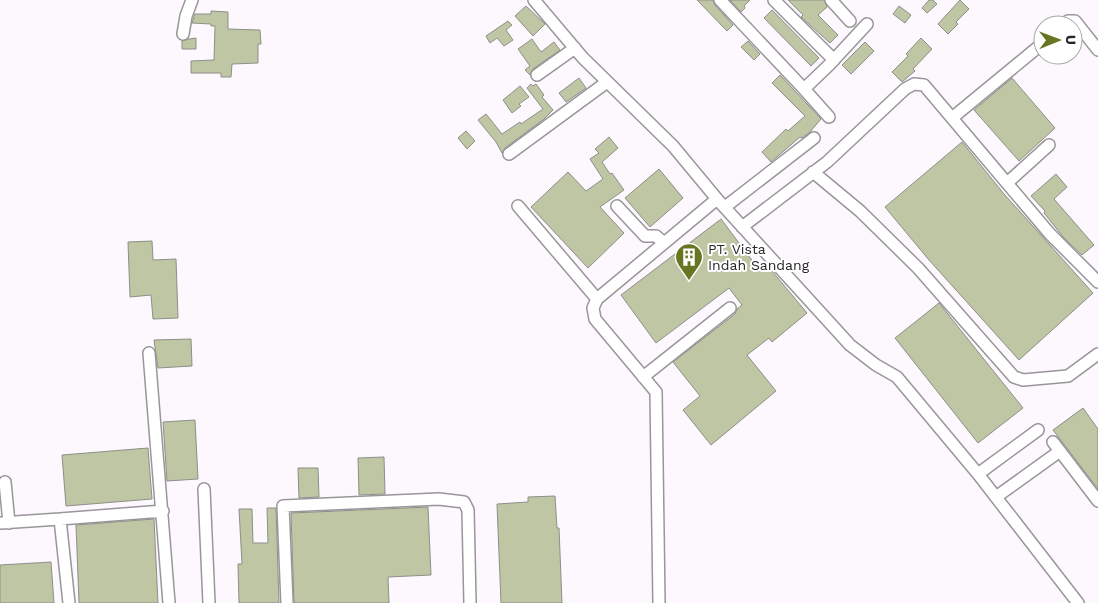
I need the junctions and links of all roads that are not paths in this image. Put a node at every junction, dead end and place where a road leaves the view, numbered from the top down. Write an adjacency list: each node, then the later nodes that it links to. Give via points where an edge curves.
1 (192, 0): 9 (street)
2 (534, 0): 10 (street)
3 (720, 0): 16 (street)
4 (774, 0): 13 (street)
5 (831, 0): 6 (street)
6 (850, 21)
7 (867, 24): 13 (street)
8 (1083, 31): 11 (street)
9 (183, 34)
10 (575, 48): 14 (street); 15 (street)
11 (1098, 50)
12 (1033, 51): 18 (street)
13 (834, 60): 16 (street)
14 (537, 75)
15 (607, 82): 21 (street); 24 (street, via 673,146)
16 (804, 89): 17 (street)
17 (829, 116)
18 (952, 118): 22 (street, via 924,85 914,84); 23 (street)
19 (814, 138): 24 (street)
20 (1049, 145): 23 (street)
21 (509, 154)
22 (813, 172): 27 (street); 33 (street, via 860,211 918,268 1014,377 1023,380 1068,376)
23 (1007, 183): 29 (street, via 1050,234)
24 (721, 203): 27 (street); 28 (street)
25 (518, 206): 30 (street)
26 (617, 206): 28 (street, via 645,236 656,236)
27 (742, 227): 36 (street, via 850,345 897,377)
28 (664, 243): 30 (street)
29 (1097, 279)
30 (597, 298): 34 (street, via 593,308 595,319)
31 (730, 308): 34 (street)
32 (149, 353): 41 (street)
33 (1098, 354)
34 (643, 377): 49 (street, via 656,392)
35 (1038, 430): 36 (street)
36 (978, 474): 39 (street)
37 (5, 482): 43 (street)
38 (204, 489): 46 (street)
39 (996, 497): 40 (street, via 1057,446); 50 (street)
40 (1098, 501)
41 (163, 511): 42 (street); 45 (street)
42 (60, 519): 43 (street); 44 (street)
43 (4, 523)
44 (69, 603)
45 (170, 603)
46 (209, 603)
47 (287, 603): 48 (street, via 283,506 439,499 464,502 468,510)
48 (470, 603)
49 (659, 603)
50 (1078, 603)

